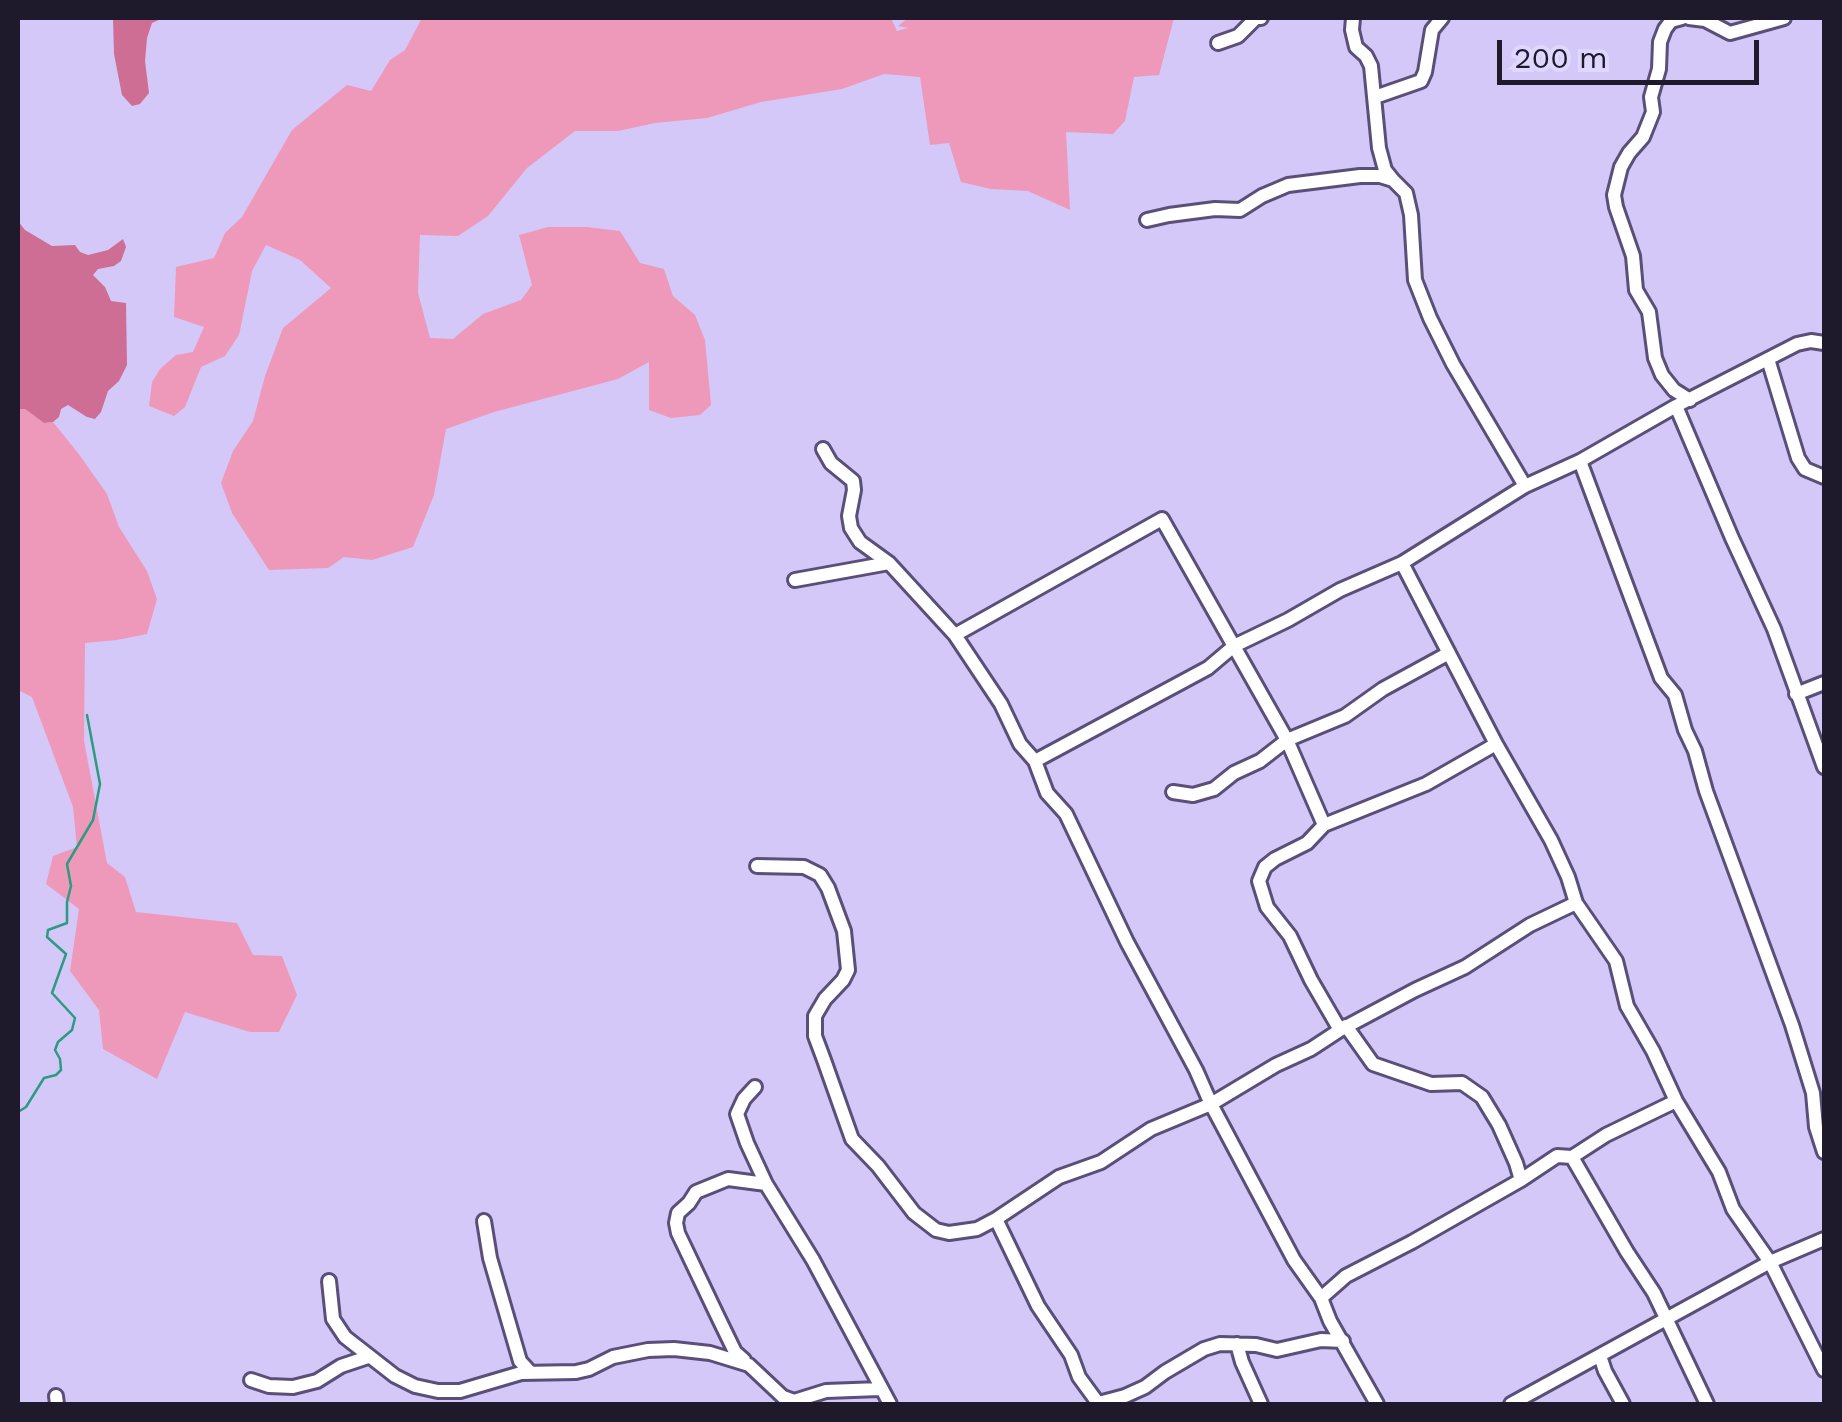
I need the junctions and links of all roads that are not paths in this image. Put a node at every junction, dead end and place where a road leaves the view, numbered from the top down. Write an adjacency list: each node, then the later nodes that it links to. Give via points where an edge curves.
1 (1261, 18): 6 (street)
2 (1353, 18): 7 (street, via 1356,47 1371,66)
3 (1442, 18): 7 (street, via 1432,30 1421,82)
4 (1686, 18): 5 (street, via 1730,33); 12 (street, via 1664,28 1653,112 1621,168 1614,195 1662,375)
5 (1784, 18)
6 (1218, 43)
7 (1374, 97): 8 (street, via 1384,170)
8 (1393, 180): 9 (street, via 1360,176 1288,185 1240,210); 17 (street, via 1406,193 1415,280 1430,318)
9 (1147, 220)
10 (1824, 343): 11 (street, via 1798,344)
11 (1768, 359): 12 (street); 16 (street, via 1798,458 1804,469)
12 (1690, 400): 13 (street)
13 (1676, 406): 15 (street); 25 (street)
14 (823, 449): 18 (street, via 853,482 849,516 860,542)
15 (1580, 460): 17 (street); 36 (street, via 1661,678 1675,695 1803,1066)
16 (1824, 477)
17 (1525, 486): 19 (street)
18 (889, 562): 20 (street); 21 (street)
19 (1402, 564): 22 (street); 23 (street)
20 (795, 580)
21 (955, 635): 22 (street, via 1162,520); 28 (street)
22 (1234, 646): 26 (street); 28 (street, via 1208,668)
23 (1449, 652): 26 (street, via 1345,716); 27 (street)
24 (1824, 683): 25 (street)
25 (1796, 694): 29 (street)
26 (1287, 740): 30 (street, via 1214,788 1193,796); 31 (street)
27 (1496, 744): 31 (street, via 1426,784); 33 (street, via 1551,840)
28 (1036, 762): 38 (street)
29 (1824, 767)
30 (1174, 792)
31 (1324, 825): 34 (street, via 1307,843 1275,859 1259,881 1267,907)
32 (757, 866): 43 (street, via 804,867 820,875 836,906 848,970 818,1009 815,1036 852,1138 936,1230 963,1232)
33 (1576, 903): 34 (street); 37 (street, via 1616,961 1628,1006)
34 (1343, 1028): 38 (street); 41 (street, via 1373,1064 1431,1084 1462,1084 1482,1097)
35 (755, 1087): 42 (street, via 737,1114)
36 (1819, 1091): 39 (street, via 1816,1126)
37 (1676, 1101): 40 (street); 46 (street)
38 (1211, 1104): 43 (street, via 1152,1129 1101,1162 1059,1176); 48 (street)
39 (1824, 1152)
40 (1572, 1157): 41 (street, via 1557,1156); 49 (street)
41 (1521, 1180): 48 (street, via 1346,1276)
42 (766, 1184): 54 (street, via 728,1178 696,1192 676,1222 735,1352); 58 (street)
43 (996, 1219): 60 (street)
44 (484, 1221): 56 (street, via 520,1361)
45 (1824, 1239): 46 (street)
46 (1770, 1262): 49 (street); 55 (street)
47 (329, 1281): 53 (street, via 333,1319)
48 (1321, 1298): 50 (street)
49 (1668, 1320): 52 (street); 65 (street)
50 (1343, 1341): 51 (street, via 1277,1350); 62 (street)
51 (1237, 1344): 60 (street, via 1204,1349 1146,1387); 61 (street)
52 (1600, 1356): 63 (street); 64 (street)
53 (368, 1357): 56 (street, via 415,1386 438,1391); 57 (street, via 294,1388)
54 (749, 1365): 56 (street, via 674,1349 613,1358 576,1372); 58 (street, via 794,1401 826,1391)
55 (1824, 1370)
56 (531, 1372)
57 (251, 1380)
58 (880, 1389): 59 (street)
59 (890, 1404)
60 (1097, 1404)
61 (1261, 1404)
62 (1378, 1404)
63 (1511, 1404)
64 (1623, 1404)
65 (1707, 1404)

